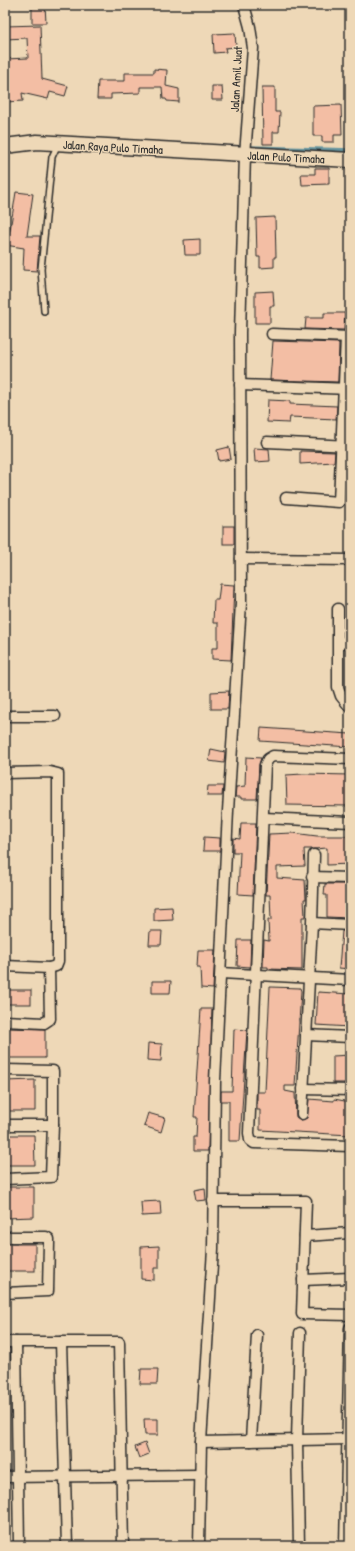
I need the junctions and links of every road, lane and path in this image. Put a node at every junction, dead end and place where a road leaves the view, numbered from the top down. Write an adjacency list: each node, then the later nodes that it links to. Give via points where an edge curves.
1 (244, 5): 5 (street, Jalan Amil Juat, via 253,48)
2 (58, 144): 3 (street, Jalan Raya Pulo Timaha, via 37,142); 4 (street, Jalan Raya Pulo Timaha); 7 (lane, via 52,157 41,269)
3 (5, 146)
4 (222, 153): 5 (street, Jalan Pulo Timaha)
5 (244, 154): 6 (street, Jalan Pulo Timaha); 10 (street, Jalan Amil Juat)
6 (350, 160)
7 (44, 311)
8 (272, 334): 9 (street)
9 (348, 337): 11 (street)
10 (240, 385): 11 (street); 15 (street, Jalan Amil Juat)
11 (347, 389): 13 (street)
12 (267, 442): 13 (street)
13 (345, 446): 14 (street, via 339,502)
14 (286, 498)
15 (241, 559): 16 (street); 34 (street, Jalan Amil Juat)
16 (350, 560)
17 (338, 609): 18 (street)
18 (339, 642): 19 (street); 20 (street, via 338,687 341,696)
19 (350, 643)
20 (350, 707)
21 (5, 716): 22 (street)
22 (55, 716)
23 (350, 759): 25 (street, via 273,756 268,758 265,765)
24 (5, 773): 33 (street, via 58,774 58,961 56,966)
25 (264, 818): 26 (street); 35 (street)
26 (350, 822)
27 (314, 855): 28 (street)
28 (312, 877): 29 (street); 30 (street)
29 (350, 878)
30 (312, 923): 31 (street); 36 (street)
31 (350, 925)
32 (5, 966): 33 (street)
33 (49, 968): 38 (street, via 50,1019 44,1023)
34 (222, 973): 35 (street); 49 (street, Jalan Amil Juat, via 215,1081)
35 (255, 975): 36 (street); 47 (street, via 250,1140 254,1143)
36 (309, 977): 37 (street); 39 (street)
37 (350, 980)
38 (5, 1021)
39 (306, 1035): 40 (street); 42 (street)
40 (350, 1037)
41 (5, 1070): 46 (street, via 53,1071)
42 (303, 1089): 43 (street); 44 (street)
43 (350, 1090)
44 (302, 1114)
45 (5, 1125): 46 (street)
46 (53, 1125): 48 (street, via 51,1177)
47 (350, 1146)
48 (5, 1179)
49 (213, 1201): 51 (street, via 306,1201); 66 (street, Jalan Amil Juat, via 213,1249)
50 (350, 1233): 51 (street)
51 (305, 1236): 54 (street)
52 (5, 1237): 55 (street, via 46,1237 50,1242 48,1291)
53 (350, 1278): 54 (street)
54 (303, 1280): 56 (street, via 302,1314)
55 (5, 1293)
56 (350, 1315)
57 (350, 1328): 63 (street)
58 (300, 1333): 64 (street)
59 (257, 1335): 65 (street)
60 (5, 1342): 61 (street)
61 (16, 1342): 62 (street); 69 (street)
62 (61, 1342): 67 (street, via 119,1342); 70 (street)
63 (348, 1439): 64 (street); 72 (street)
64 (297, 1440): 65 (street); 77 (street)
65 (251, 1441): 66 (street)
66 (201, 1442): 68 (street, Jalan Amil Juat)
67 (121, 1475): 68 (street); 70 (street); 75 (street)
68 (201, 1475): 76 (street, Jalan Amil Juat)
69 (18, 1476): 70 (street); 71 (street); 73 (street)
70 (65, 1476): 74 (street)
71 (5, 1477)
72 (345, 1544)
73 (19, 1546)
74 (67, 1546)
75 (123, 1546)
76 (199, 1546)
77 (299, 1546)

